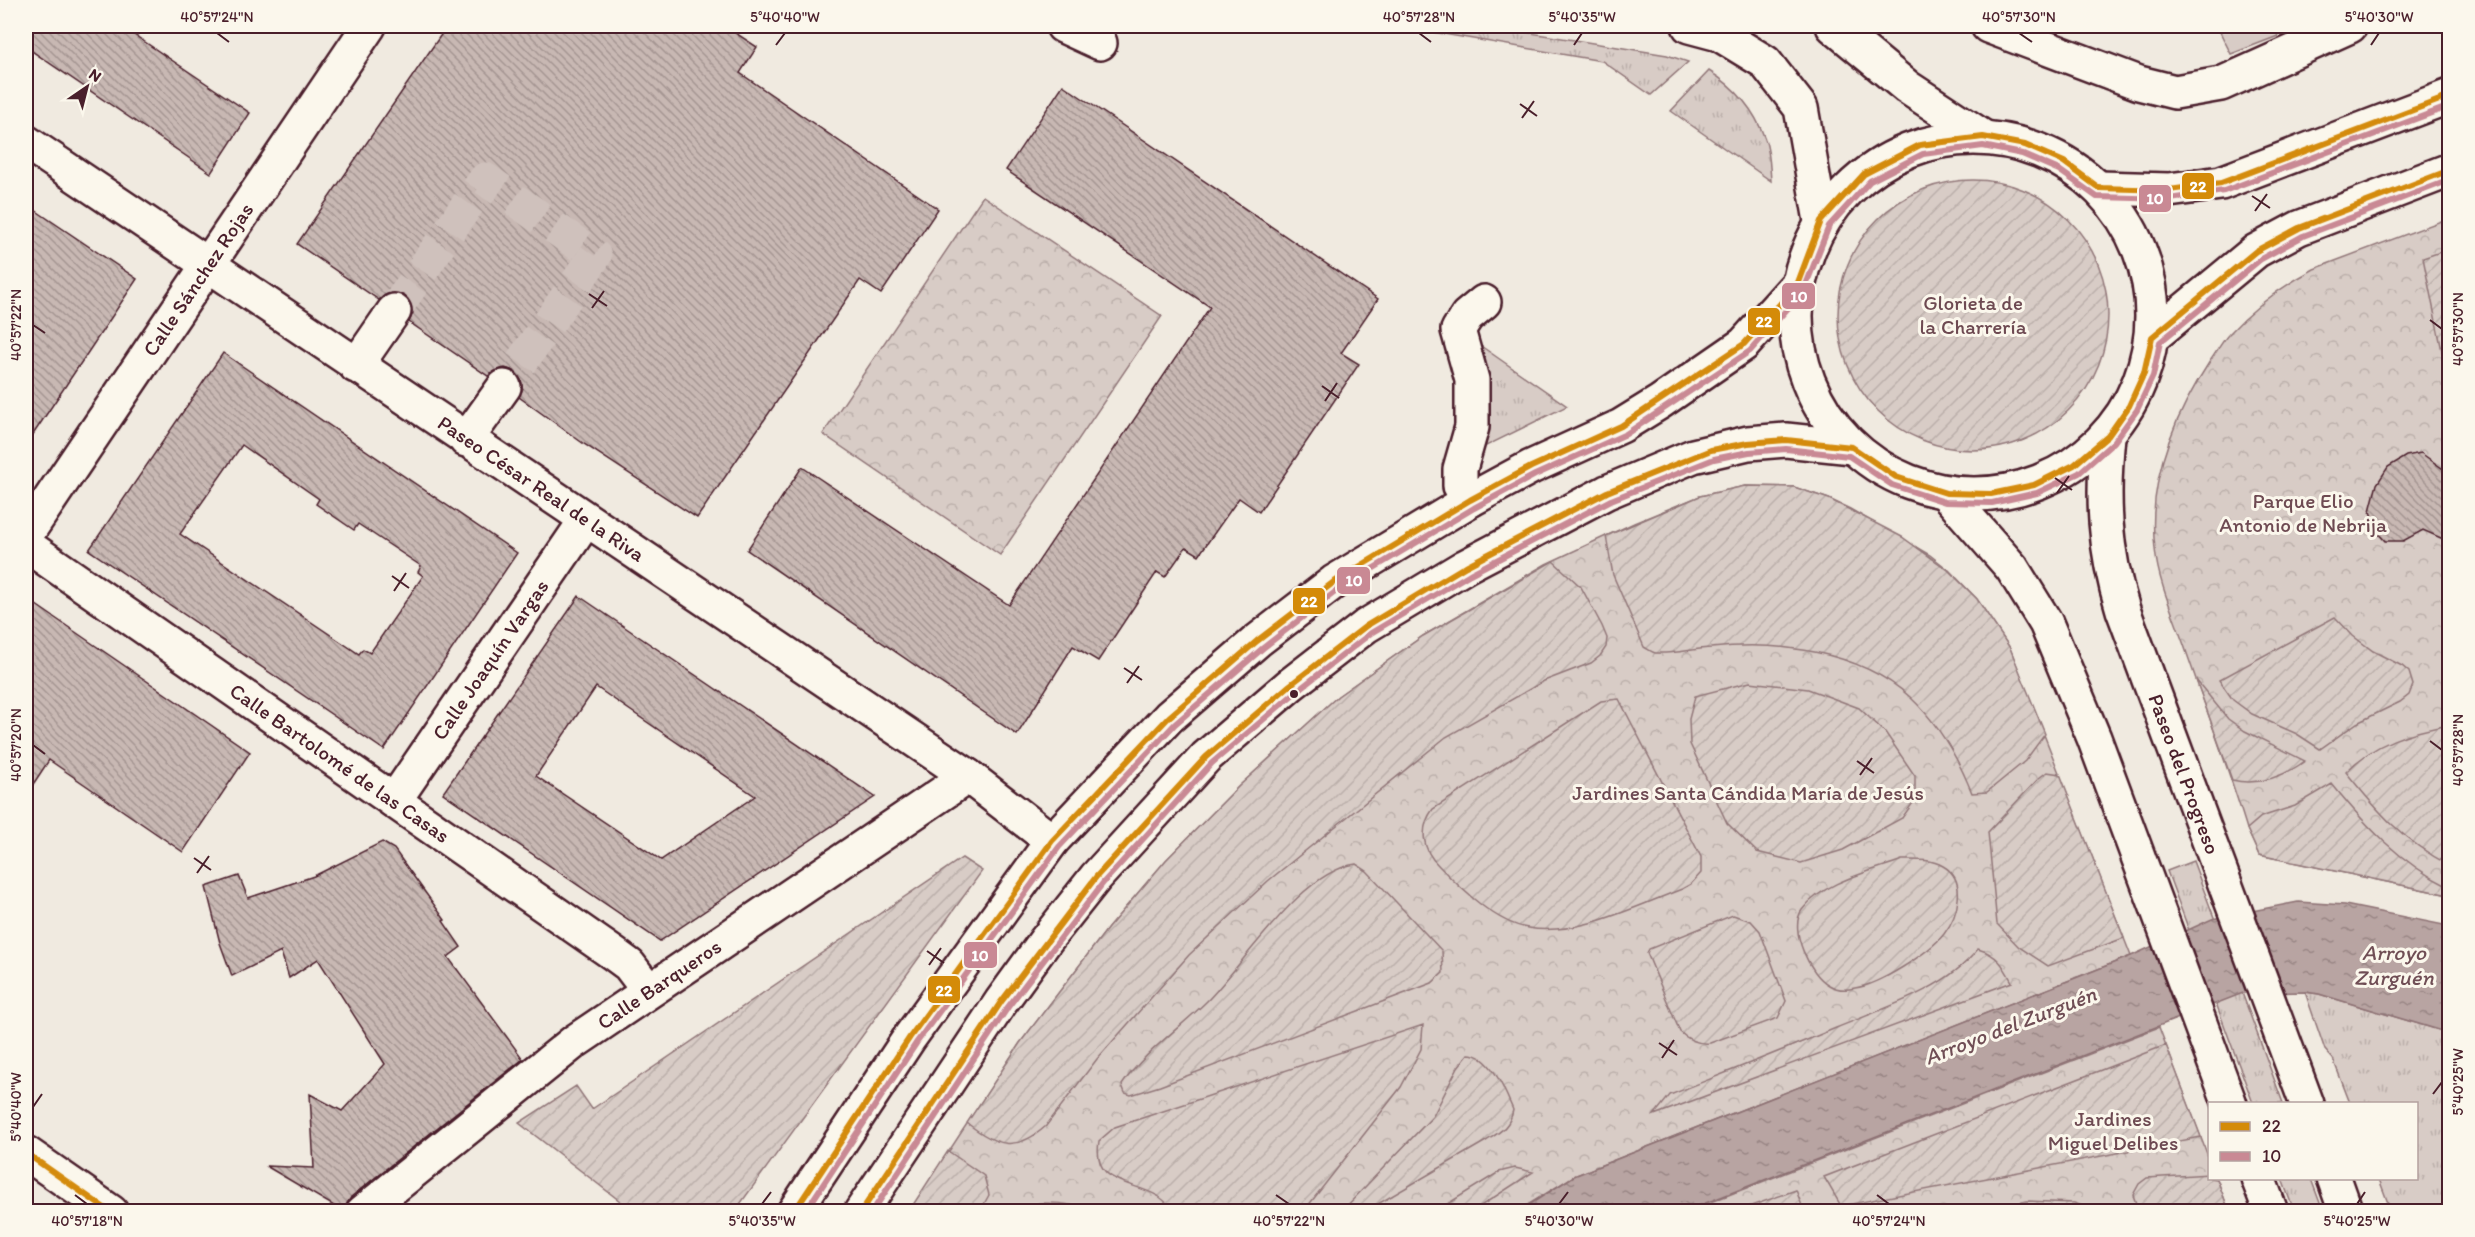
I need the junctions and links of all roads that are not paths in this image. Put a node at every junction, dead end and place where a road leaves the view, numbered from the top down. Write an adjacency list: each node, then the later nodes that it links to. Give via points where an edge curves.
1 (369, 26): 14 (main road, Calle Sánchez Rojas)
2 (1063, 26): 7 (main road)
3 (1689, 26): 13 (main road, via 1719,34 1765,62 1801,108)
4 (1833, 26): 9 (main road, via 1907,87)
5 (1988, 26): 6 (main road, via 2139,83 2175,92 2221,84)
6 (2350, 26)
7 (1100, 43)
8 (2450, 96): 12 (main road, via 2222,183 2169,190)
9 (1983, 137): 12 (main road, via 2025,145 2064,162); 13 (main road, via 1920,145 1864,174)
10 (26, 142): 14 (main road, Paseo César Real de la Riva)
11 (2450, 170): 18 (main road, via 2299,228 2256,251)
12 (2099, 188): 18 (main road, via 2132,232 2150,283)
13 (1821, 221): 15 (main road)
14 (206, 264): 19 (main road, Paseo César Real de la Riva); 27 (main road, Calle Sánchez Rojas)
15 (1797, 285): 23 (main road, via 1797,344 1815,400); 25 (main road, via 1744,344 1660,402 1621,426)
16 (1484, 302): 25 (main road, via 1458,330 1472,380 1472,427 1460,477 1460,486)
17 (394, 311): 19 (main road)
18 (2152, 337): 21 (main road, via 2144,373 2129,406)
19 (356, 366): 22 (main road, Paseo César Real de la Riva)
20 (504, 387): 22 (main road)
21 (2108, 436): 24 (main road, via 2074,465 2034,485 1991,494); 34 (main road, Paseo del Progreso, via 2105,529 2122,610)
22 (466, 440): 26 (main road, Paseo César Real de la Riva)
23 (1852, 447): 24 (main road, via 1896,477); 41 (main road, via 1786,440 1748,443 1693,456 1606,492 1466,566 1366,626 1299,677 1206,757 1096,877 1001,1002)
24 (1946, 493): 33 (main road, via 2012,568 2046,623 2094,738)
25 (1470, 500): 31 (main road, via 1334,582 1257,641 1169,717)
26 (586, 520): 29 (main road, Paseo César Real de la Riva); 30 (main road, Calle Joaquín Vargas)
27 (26, 535)
28 (26, 545): 30 (main road, Calle Bartolomé de las Casas)
29 (968, 777): 31 (main road, Paseo César Real de la Riva); 32 (main road, Calle Barqueros)
30 (394, 801): 32 (main road, Calle Bartolomé de las Casas, via 614,954)
31 (1052, 841): 40 (main road, via 910,1037)
32 (648, 990): 39 (main road, Calle Barqueros, via 574,1042)
33 (2229, 1102)
34 (2306, 1102)
35 (26, 1153): 38 (main road)
36 (2259, 1180): 42 (main road)
37 (2334, 1180): 43 (main road)
38 (111, 1212)
39 (363, 1212)
40 (794, 1212)
41 (861, 1212)
42 (2271, 1212)
43 (2346, 1212)

